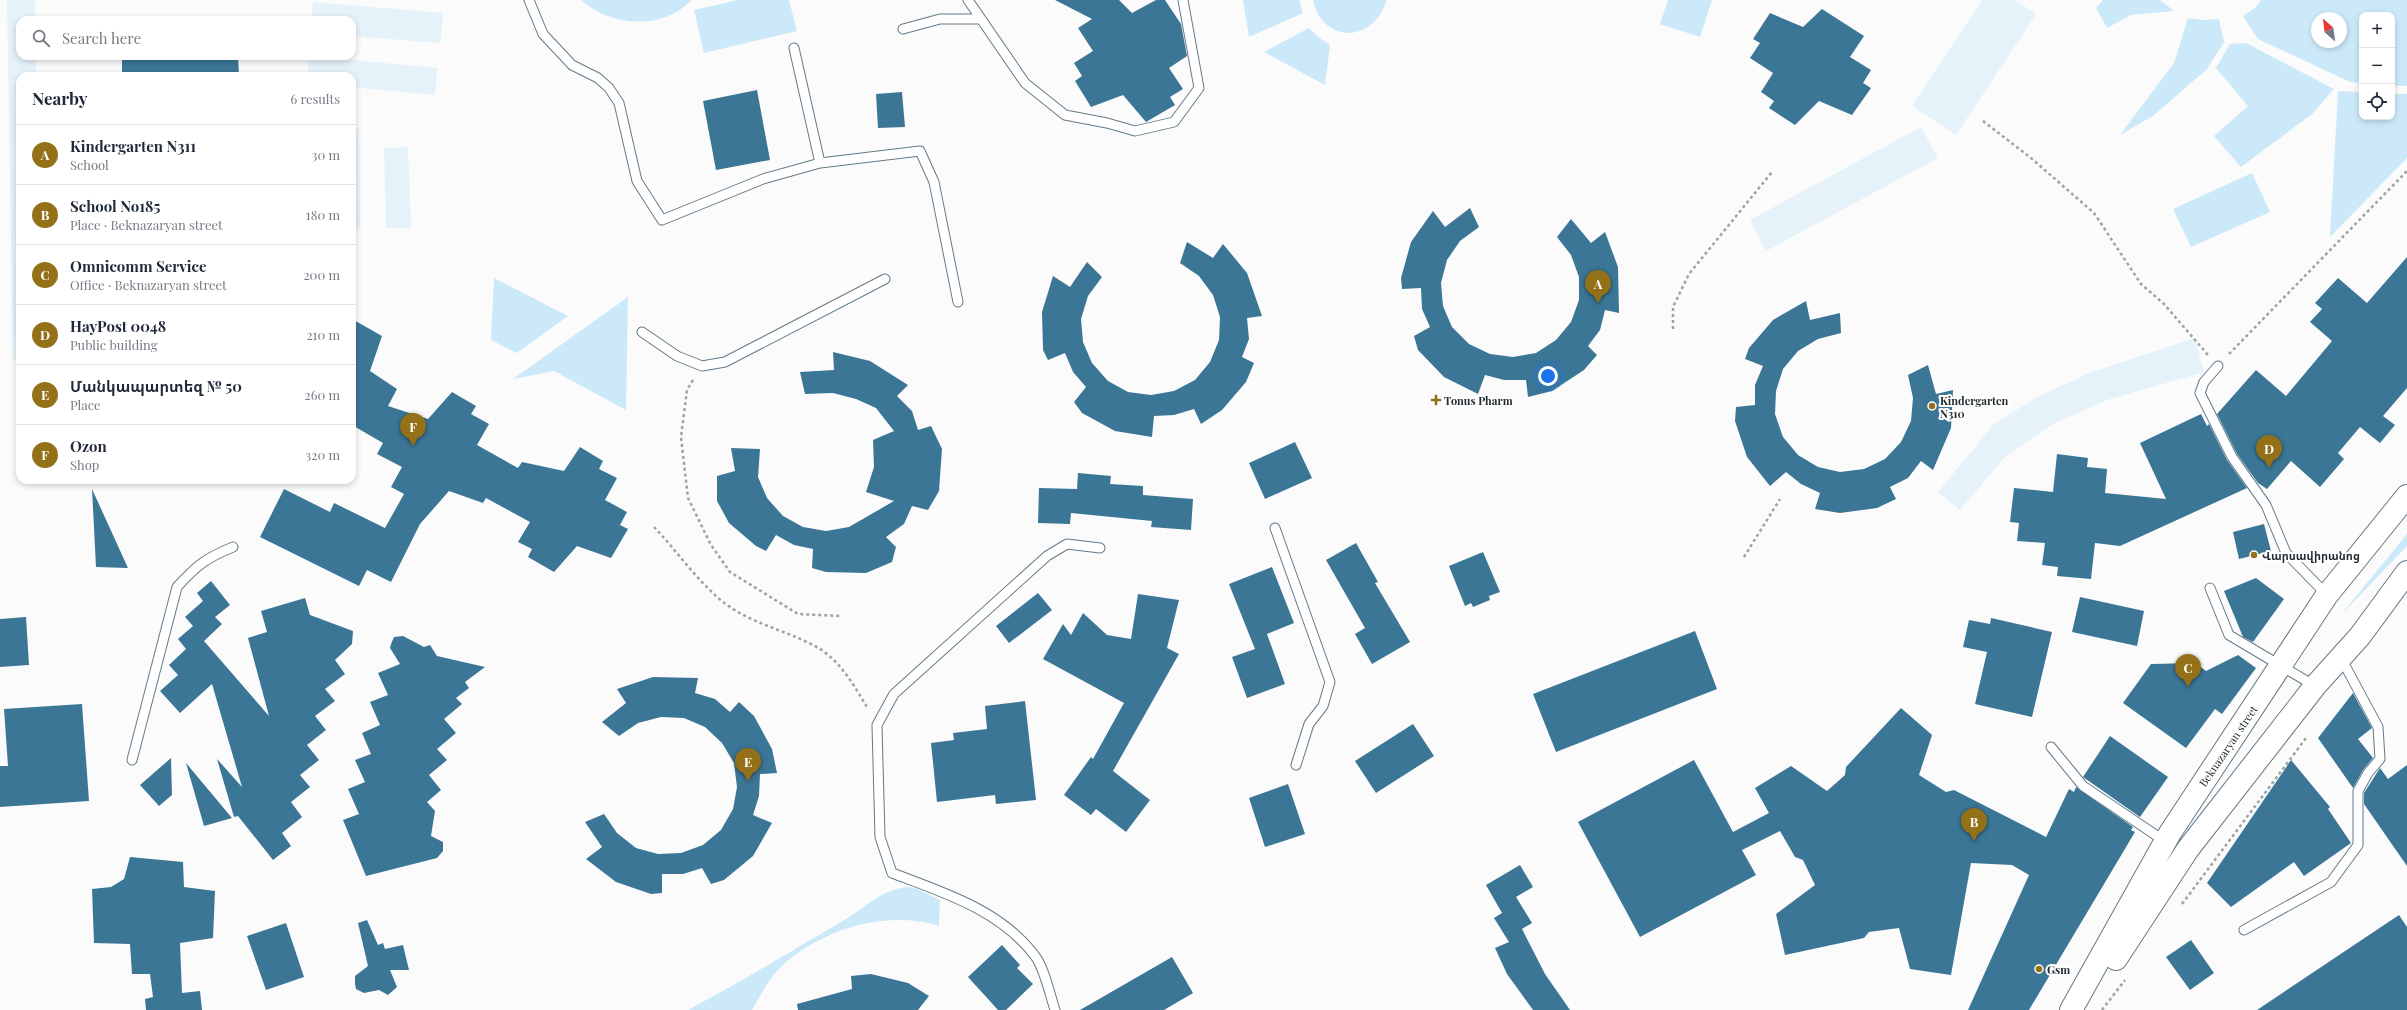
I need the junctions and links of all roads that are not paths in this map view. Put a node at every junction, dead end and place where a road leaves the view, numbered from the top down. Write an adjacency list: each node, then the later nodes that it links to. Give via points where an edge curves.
1 (529, 0): 7 (lane, via 543,34 572,65 604,83 619,103 637,181 662,220 763,179)
2 (968, 0): 4 (lane)
3 (1183, 0): 4 (lane, via 1199,88 1174,122 1134,131 1107,122 1066,115 1025,83)
4 (981, 19): 5 (lane, via 940,19)
5 (904, 29)
6 (794, 48): 7 (lane)
7 (820, 163): 9 (lane, via 920,151 934,182)
8 (885, 279): 10 (lane, via 726,362 702,366 677,356)
9 (958, 302)
10 (642, 332)
11 (2218, 366): 18 (lane, via 2204,382 2200,393 2232,457 2266,505 2286,552)
12 (2407, 496): 18 (street, Beknazaryan street)
13 (1275, 528): 24 (lane, via 1330,682 1323,706 1309,724)
14 (233, 547): 23 (lane, via 196,566 177,587)
15 (1100, 548): 27 (lane, via 1067,544 1047,556 894,694 877,724 880,837 892,873 950,895 986,914 1016,935 1036,957)
16 (2407, 572): 19 (street)
17 (2210, 588): 20 (lane, via 2229,635)
18 (2328, 595): 20 (street, Beknazaryan street)
19 (2341, 658): 21 (street); 26 (lane, via 2378,727 2380,759 2358,791 2358,844 2331,882)
20 (2282, 665): 21 (lane); 25 (street, Beknazaryan street)
21 (2315, 686): 29 (street, via 2188,850)
22 (2051, 747): 25 (lane, via 2083,786)
23 (132, 760)
24 (1296, 765)
25 (2166, 842): 28 (street, Beknazaryan street)
26 (2244, 930)
27 (1055, 1010)
28 (2071, 1010)
29 (2085, 1010)

